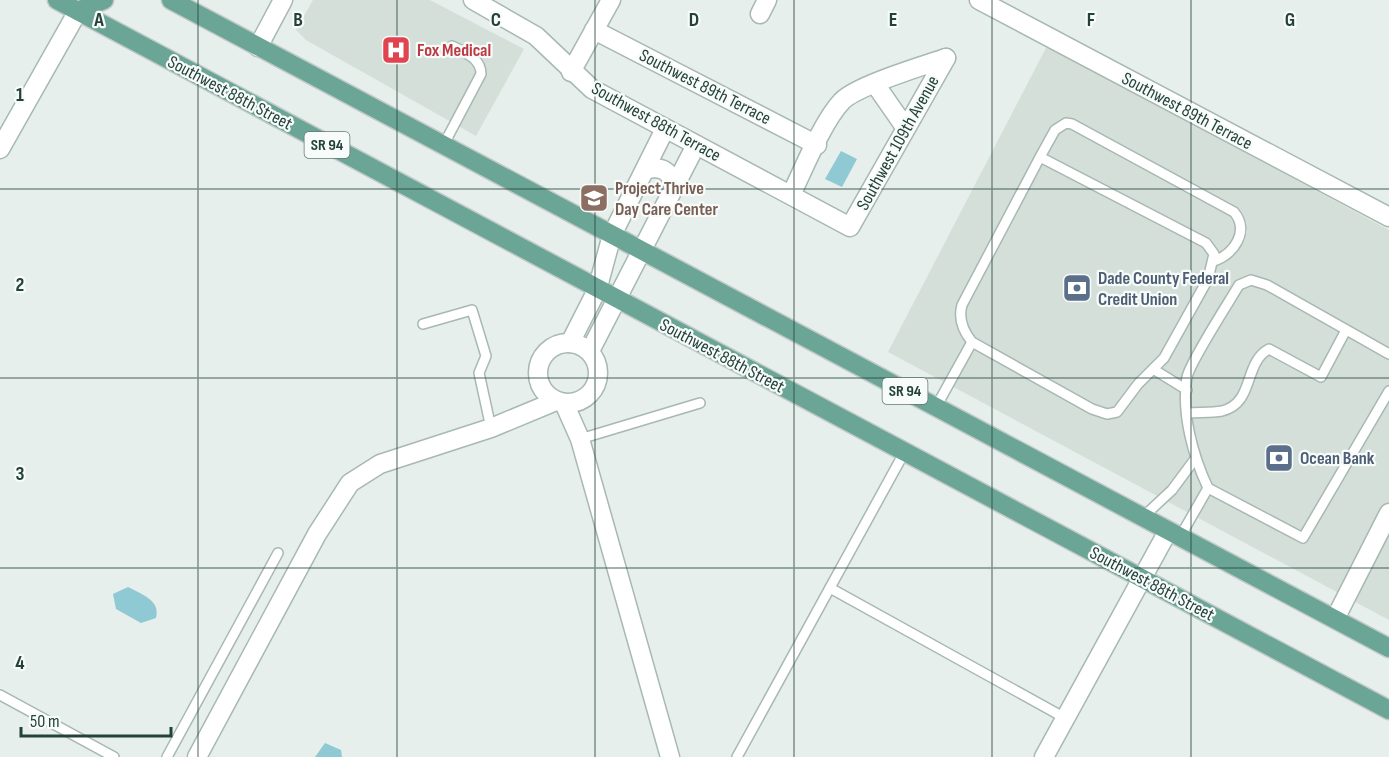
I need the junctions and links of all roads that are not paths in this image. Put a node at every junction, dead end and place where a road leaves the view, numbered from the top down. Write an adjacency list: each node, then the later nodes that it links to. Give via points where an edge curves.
1 (57, 0): 8 (main road, Southwest 88th Street / SR 94)
2 (104, 0): 8 (main road)
3 (283, 0): 11 (street)
4 (473, 0): 12 (street, Southwest 88th Terrace, via 536,36)
5 (611, 0): 9 (street)
6 (168, 1): 11 (main road, SR 94)
7 (984, 1): 24 (street, Southwest 89th Terrace)
8 (78, 11): 16 (street); 29 (main road, Southwest 88th Street / SR 94)
9 (594, 30): 12 (street); 17 (street, Southwest 89th Terrace)
10 (452, 46): 19 (lane, via 472,57 481,74)
11 (258, 47): 19 (main road, SR 94)
12 (571, 72): 15 (street, Southwest 88th Terrace, via 592,89)
13 (875, 84): 14 (street); 14 (street, Southwest 109th Avenue, via 946,58); 17 (street, via 843,100)
14 (905, 127): 25 (street, Southwest 109th Avenue)
15 (665, 129): 18 (street, Southwest 88th Terrace); 21 (street)
16 (3, 137)
17 (817, 144): 23 (street)
18 (696, 145): 22 (street); 23 (street, Southwest 88th Terrace)
19 (443, 146): 26 (main road, SR 94)
20 (1040, 157): 28 (lane, via 1206,243); 28 (lane, via 1055,130 1069,123 1228,207 1239,218 1240,233 1232,251); 33 (lane, via 962,305 962,327)
21 (645, 170): 22 (street, via 660,167 673,178); 26 (street)
22 (674, 188): 27 (street)
23 (791, 195): 25 (street, Southwest 88th Terrace)
24 (1389, 218)
25 (850, 227)
26 (612, 235): 27 (main road, SR 94); 29 (street)
27 (642, 250): 30 (street); 42 (main road, SR 94)
28 (1214, 261): 37 (lane, via 1164,358)
29 (597, 290): 30 (main road, Southwest 88th Street / SR 94); 34 (street)
30 (616, 300): 35 (street); 46 (main road, Southwest 88th Street / SR 94)
31 (423, 324): 44 (lane, via 472,310 486,356 479,373)
32 (1346, 330): 36 (lane); 38 (lane, via 1267,285 1254,280 1243,282 1187,375); 43 (lane, via 1321,377 1269,350 1257,361 1246,392 1234,406 1222,411)
33 (972, 342): 37 (lane, via 1107,414 1122,408); 42 (lane)
34 (570, 343): 35 (street); 40 (street, via 552,347 540,362 542,389)
35 (590, 351): 40 (street, via 598,368 596,387 582,400)
36 (1389, 354)
37 (1153, 369): 38 (lane)
38 (1187, 390): 43 (lane)
39 (1389, 391): 48 (lane, via 1303,538)
40 (560, 402): 44 (street); 45 (street)
41 (700, 403): 45 (lane)
42 (936, 408): 50 (main road, SR 94)
43 (1188, 413): 47 (lane)
44 (491, 428): 62 (street, via 380,464 350,483 317,534)
45 (580, 439): 63 (street)
46 (904, 453): 53 (main road, Southwest 88th Street / SR 94); 54 (lane)
47 (1195, 459): 48 (lane); 50 (lane, via 1172,490)
48 (1208, 488): 51 (lane)
49 (1389, 513): 55 (street)
50 (1143, 517): 51 (main road, SR 94)
51 (1174, 534): 53 (street); 55 (main road, SR 94)
52 (278, 553): 61 (lane)
53 (1142, 579): 58 (main road, Southwest 88th Street / SR 94); 59 (street)
54 (830, 588): 59 (lane); 64 (lane)
55 (1335, 620): 56 (main road, SR 94)
56 (1389, 648)
57 (0, 695): 60 (lane)
58 (1389, 710)
59 (1065, 718): 65 (street)
60 (114, 757)
61 (167, 757)
62 (197, 757)
63 (670, 757)
64 (737, 757)
65 (1044, 757)

